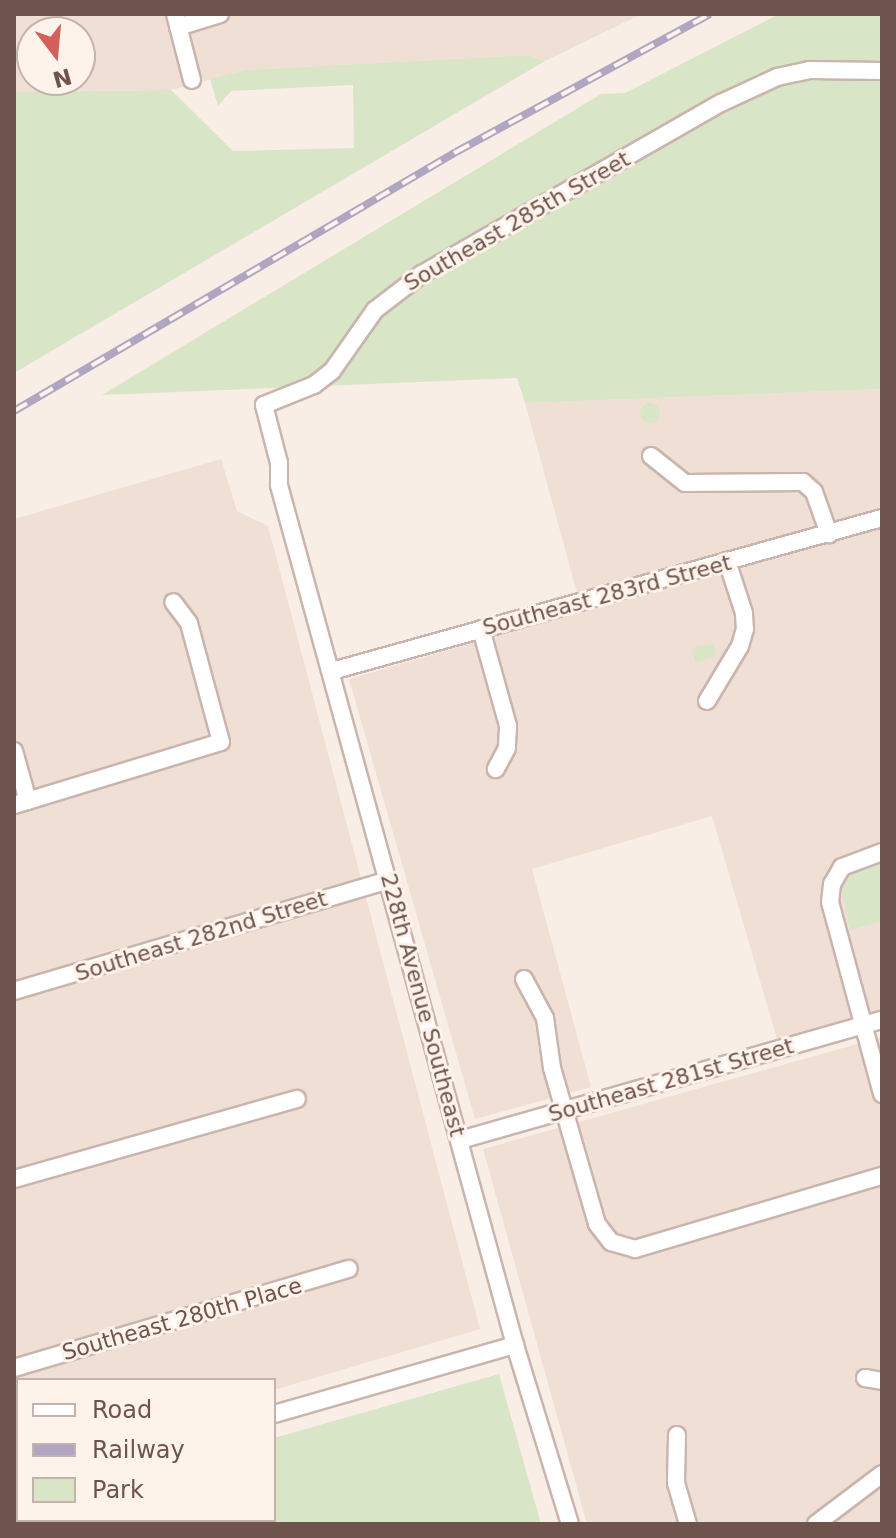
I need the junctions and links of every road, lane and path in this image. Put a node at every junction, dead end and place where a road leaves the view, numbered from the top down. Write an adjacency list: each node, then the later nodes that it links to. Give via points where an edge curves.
1 (220, 14): 2 (street)
2 (176, 20): 4 (street)
3 (882, 71): 6 (street, Southeast 285th Street, via 809,70 751,88 422,274 375,310 332,371 307,389 264,405 279,463)
4 (192, 80)
5 (651, 456): 8 (street, via 685,483 803,482 814,492)
6 (279, 485): 12 (street, 228th Avenue Southeast)
7 (882, 518): 8 (street, Southeast 283rd Street)
8 (829, 534): 9 (street, Southeast 283rd Street)
9 (727, 561): 11 (street, Southeast 283rd Street); 13 (street, via 745,629)
10 (173, 602): 16 (street, via 189,623 221,742)
11 (481, 629): 12 (street, Southeast 283rd Street); 15 (street, via 508,726 507,748)
12 (332, 671): 18 (street, 228th Avenue Southeast)
13 (707, 701)
14 (14, 751): 16 (street)
15 (496, 769)
16 (21, 803)
17 (882, 852): 22 (street, via 854,860 836,875 830,902)
18 (388, 880): 20 (street, Southeast 282nd Street); 26 (street, 228th Avenue Southeast)
19 (524, 979): 25 (street, via 545,1018)
20 (14, 991)
21 (882, 1020): 22 (street, Southeast 281st Street)
22 (863, 1026): 23 (street); 25 (street, Southeast 281st Street)
23 (882, 1094)
24 (297, 1099): 28 (street)
25 (564, 1111): 26 (street, Southeast 281st Street); 27 (street, via 597,1224 611,1242 635,1249)
26 (460, 1140): 30 (street, 228th Avenue Southeast)
27 (882, 1176)
28 (14, 1179)
29 (349, 1269): 31 (street, Southeast 280th Place)
30 (515, 1345): 34 (street); 37 (street, 228th Avenue Southeast)
31 (14, 1368)
32 (865, 1378): 33 (street)
33 (882, 1381)
34 (276, 1413)
35 (677, 1435): 38 (street, via 676,1483)
36 (882, 1474): 39 (street)
37 (570, 1524)
38 (688, 1524)
39 (816, 1524)

